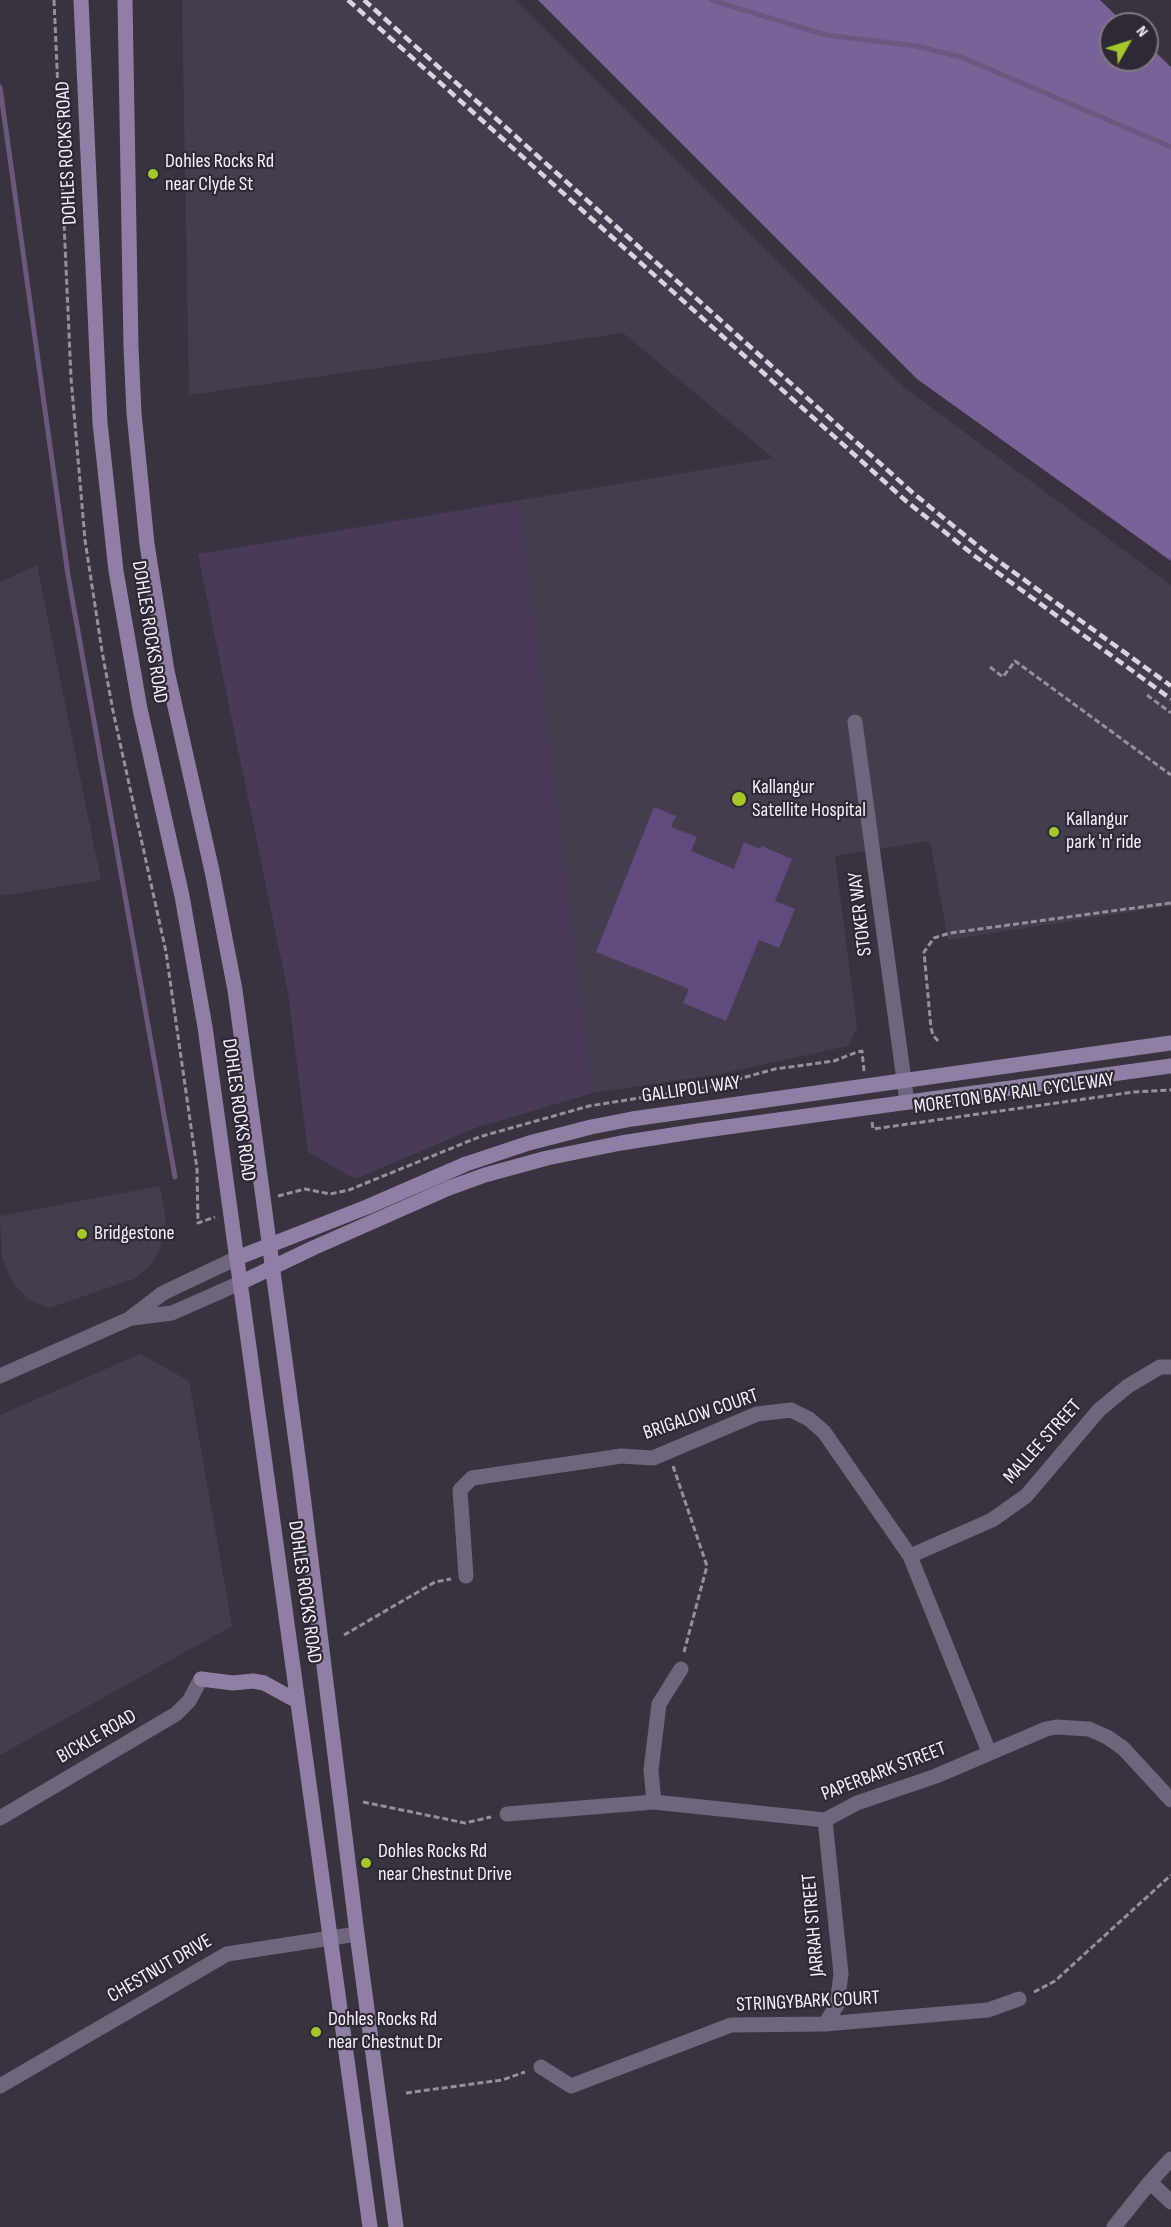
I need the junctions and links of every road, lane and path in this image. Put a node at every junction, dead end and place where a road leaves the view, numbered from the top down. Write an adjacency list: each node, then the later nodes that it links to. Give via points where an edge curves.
1 (81, 0): 17 (main road, DOHLES ROCKS ROAD, via 100,423 107,495 127,642 194,962)
2 (125, 0): 16 (main road, DOHLES ROCKS ROAD, via 131,347 147,544 167,671 235,990)
3 (990, 667): 7 (path, via 1003,677 1015,661)
4 (1147, 695): 5 (path)
5 (1171, 713)
6 (855, 722): 12 (street, STOKER WAY)
7 (1171, 775)
8 (1171, 903): 9 (path, via 934,938 924,952 931,1028)
9 (938, 1041)
10 (1171, 1043): 12 (main road, GALLIPOLI WAY)
11 (1171, 1066): 14 (main road)
12 (904, 1080): 14 (street, STOKER WAY); 16 (main road, GALLIPOLI WAY, via 632,1119 561,1134 466,1164)
13 (1171, 1090): 15 (path, MORETON BAY RAIL CYCLEWAY, via 873,1129)
14 (907, 1102): 18 (main road, via 621,1143 515,1166 450,1188)
15 (871, 1119)
16 (269, 1244): 17 (main road, GALLIPOLI WAY); 18 (main road, DOHLES ROCKS ROAD)
17 (237, 1258): 19 (main road, DOHLES ROCKS ROAD); 20 (street, via 163,1293)
18 (273, 1266): 19 (main road); 38 (main road, DOHLES ROCKS ROAD)
19 (240, 1283): 20 (street, via 172,1313); 29 (main road, DOHLES ROCKS ROAD)
20 (129, 1319): 22 (street)
21 (1171, 1367): 24 (street, MALLEE STREET, via 1160,1367 1128,1386 1099,1410 1026,1496 992,1520)
22 (2, 1370)
23 (668, 1451): 24 (street, BRIGALOW COURT, via 757,1414 791,1410 824,1432); 25 (street, BRIGALOW COURT, via 653,1458 621,1456 472,1478 460,1490); 27 (path, via 707,1566)
24 (910, 1556): 30 (street, BRIGALOW COURT)
25 (466, 1576): 26 (path, via 435,1582)
26 (344, 1635)
27 (681, 1669): 33 (street, via 659,1704 651,1770)
28 (201, 1679): 29 (main road, via 264,1683); 35 (street, BICKLE ROAD, via 189,1701 176,1714)
29 (297, 1701): 39 (main road, DOHLES ROCKS ROAD)
30 (989, 1752): 31 (street, PAPERBARK STREET, via 1046,1729 1089,1729 1123,1748); 36 (street, PAPERBARK STREET, via 936,1776 856,1803)
31 (1171, 1800)
32 (363, 1802): 34 (path, via 465,1823)
33 (654, 1802): 34 (street, PAPERBARK STREET); 36 (street, PAPERBARK STREET)
34 (507, 1814)
35 (0, 1818)
36 (825, 1820): 41 (street, JARRAH STREET, via 842,1974 837,2006)
37 (1171, 1875): 40 (path, via 1055,1981)
38 (357, 1934): 39 (street, CHESTNUT DRIVE); 49 (main road, DOHLES ROCKS ROAD)
39 (330, 1937): 43 (street, CHESTNUT DRIVE, via 227,1954); 48 (main road, DOHLES ROCKS ROAD)
40 (1019, 1999): 41 (street, STRINGYBARK COURT, via 988,2010)
41 (825, 2024): 42 (street, STRINGYBARK COURT, via 731,2025 571,2086)
42 (541, 2067): 44 (path, via 502,2080)
43 (0, 2085)
44 (406, 2093)
45 (1171, 2159): 46 (street)
46 (1150, 2182): 47 (street); 50 (street)
47 (1171, 2202)
48 (370, 2227)
49 (396, 2227)
50 (1114, 2227)

